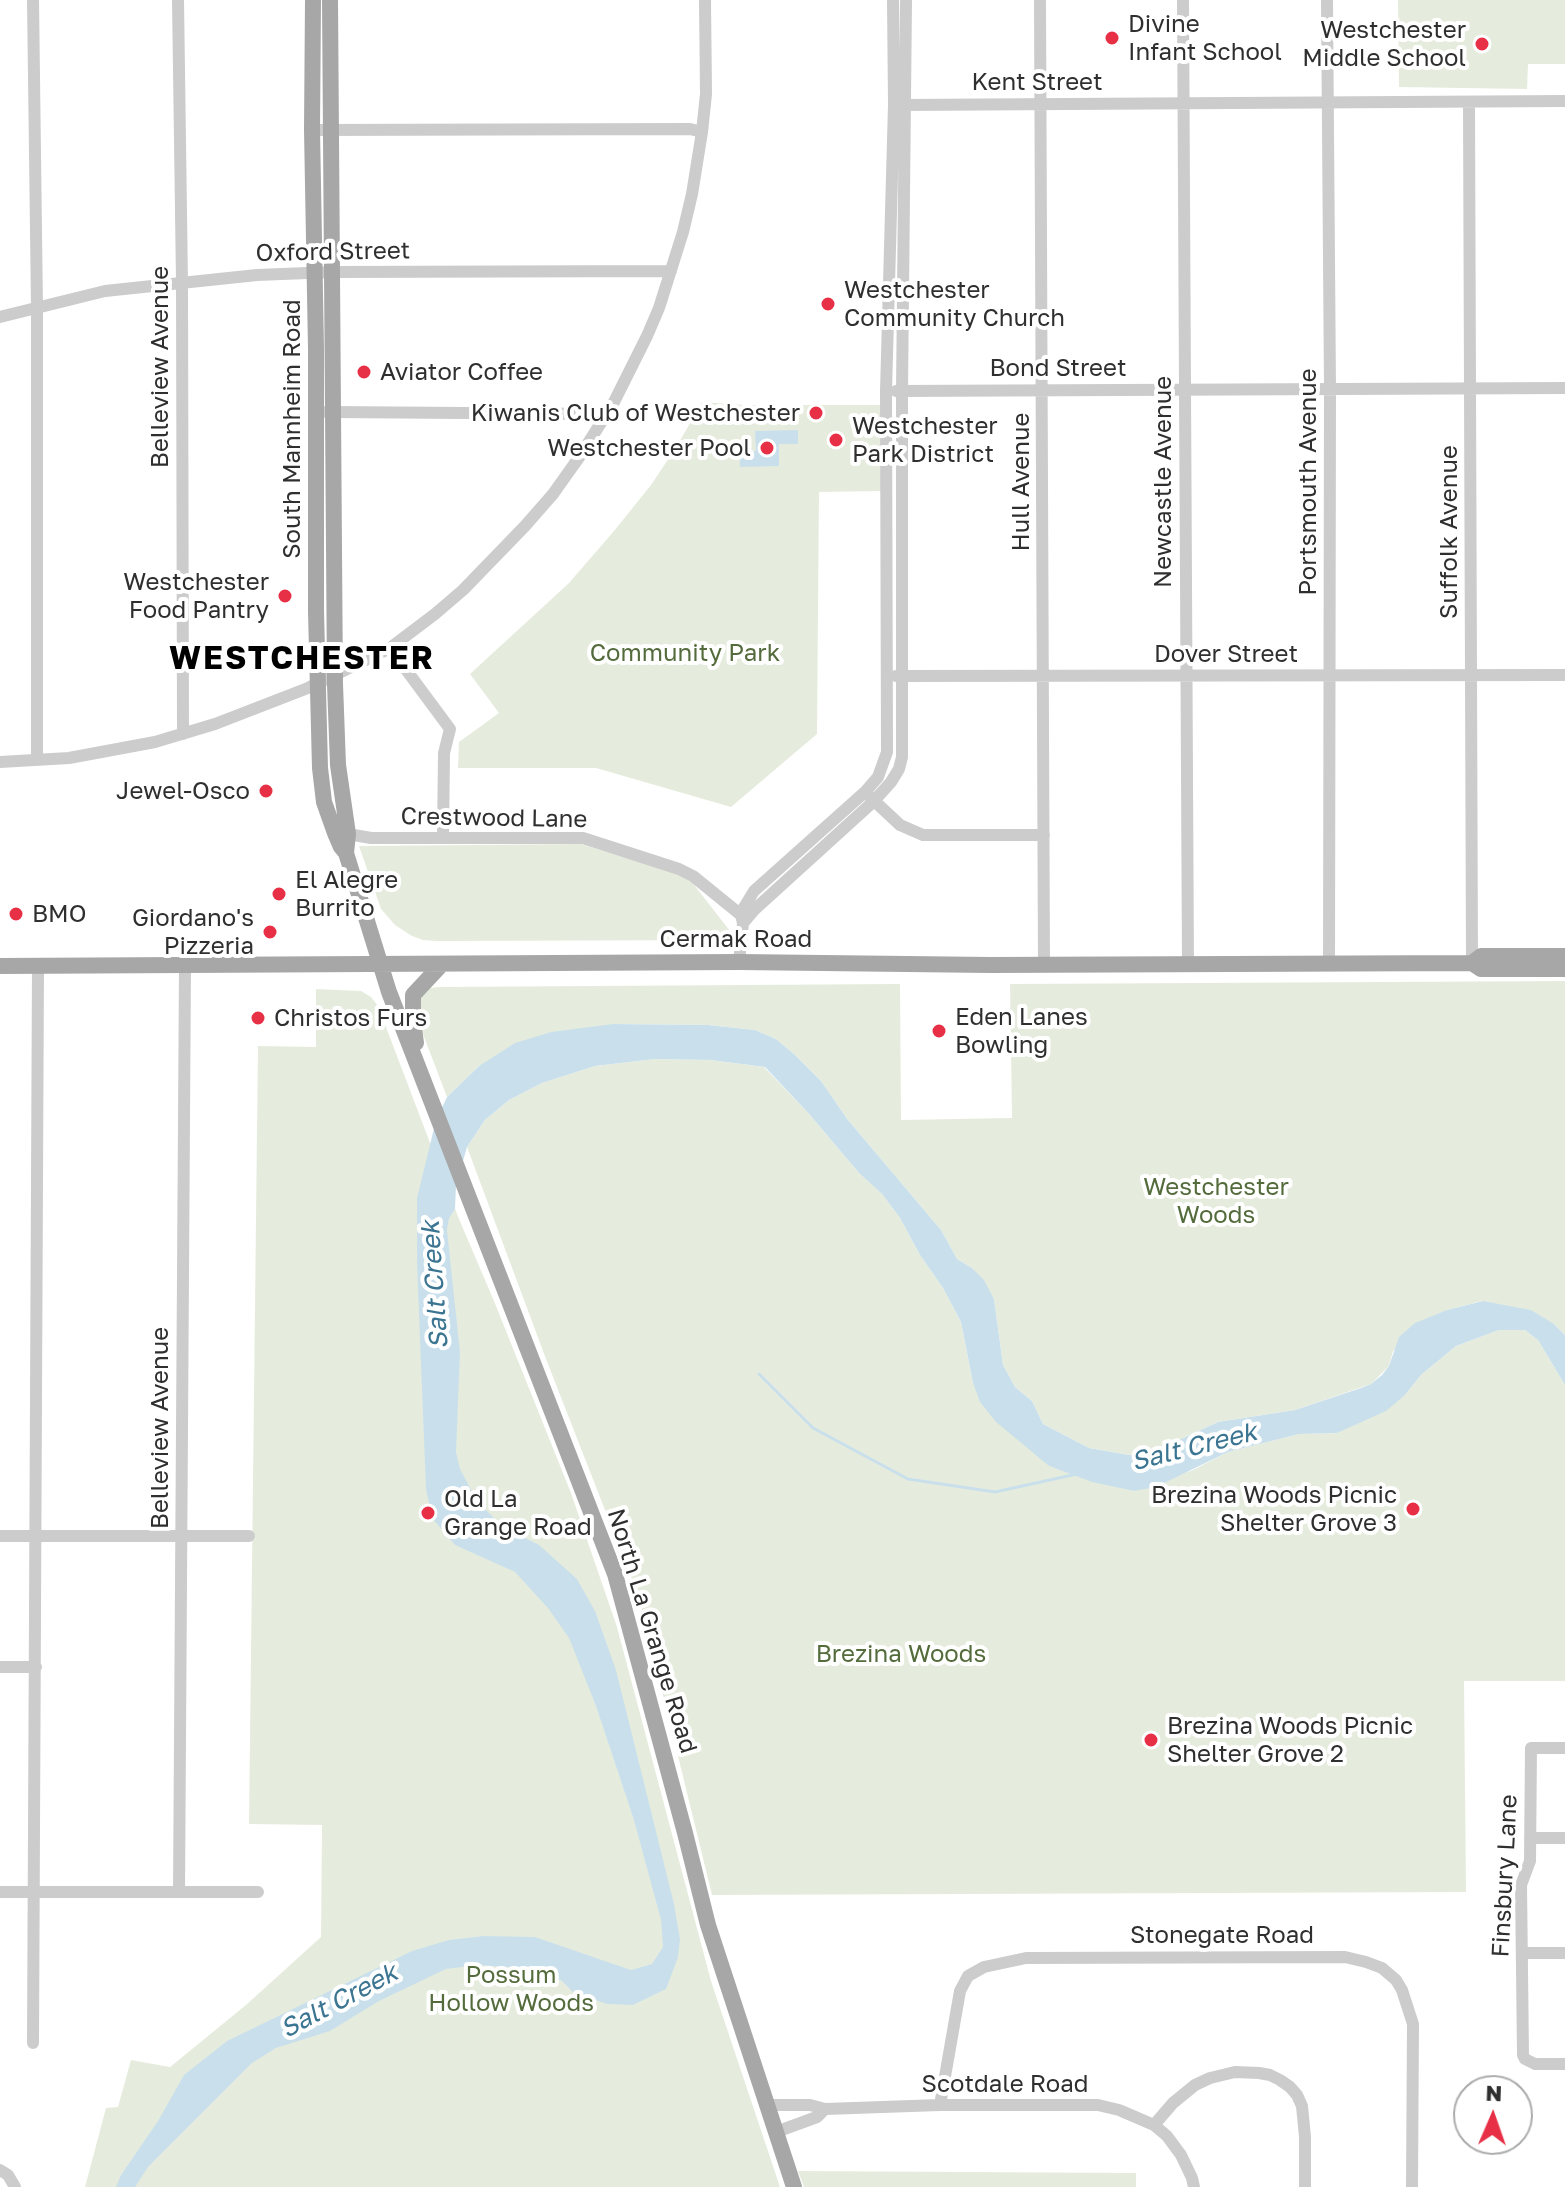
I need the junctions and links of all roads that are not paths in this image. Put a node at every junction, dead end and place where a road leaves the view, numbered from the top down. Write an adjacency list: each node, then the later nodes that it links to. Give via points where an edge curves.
1 (33, 0): 24 (street)
2 (178, 0): 23 (street, Belleview Avenue)
3 (313, 0): 17 (main road, South Mannheim Road)
4 (330, 0): 18 (main road, South Mannheim Road)
5 (705, 0): 19 (street)
6 (893, 0): 16 (street)
7 (906, 0): 16 (street)
8 (1040, 0): 15 (street, Hull Avenue)
9 (1183, 0): 13 (street, Newcastle Avenue)
10 (1327, 0): 14 (street, Portsmouth Avenue)
11 (1565, 101): 12 (street, Kent Street)
12 (1469, 102): 14 (street, Kent Street); 28 (street, Suffolk Avenue)
13 (1184, 103): 14 (street, Kent Street); 15 (street, Kent Street); 30 (street, Newcastle Avenue)
14 (1327, 103): 27 (street, Portsmouth Avenue)
15 (1041, 104): 16 (street, Kent Street); 29 (street, Hull Avenue)
16 (900, 105): 31 (street); 32 (street)
17 (312, 130): 18 (street); 22 (main road, South Mannheim Road)
18 (332, 130): 19 (street); 21 (main road, South Mannheim Road)
19 (702, 132): 20 (street)
20 (671, 271): 21 (street, Oxford Street); 35 (street, via 647,336)
21 (333, 272): 22 (street, Oxford Street); 34 (main road, South Mannheim Road)
22 (314, 274): 23 (street, Oxford Street); 33 (main road, South Mannheim Road)
23 (182, 282): 24 (street, Oxford Street, via 105,291); 46 (street, Belleview Avenue)
24 (37, 307): 25 (street, Oxford Street); 47 (street)
25 (0, 317)
26 (1565, 388): 28 (street, Bond Street)
27 (1330, 389): 28 (street, Bond Street); 30 (street, Bond Street); 43 (street, Portsmouth Avenue)
28 (1471, 389): 44 (street, Suffolk Avenue)
29 (1042, 390): 30 (street, Bond Street); 32 (street, Bond Street); 41 (street, Hull Avenue)
30 (1185, 390): 42 (street, Newcastle Avenue)
31 (886, 391): 32 (street, Bond Street); 39 (street)
32 (902, 391): 40 (street)
33 (316, 411): 34 (street); 45 (main road, South Mannheim Road)
34 (334, 412): 35 (street); 37 (main road, South Mannheim Road)
35 (607, 414): 36 (street, via 525,526 463,590)
36 (390, 648): 37 (street); 51 (street, via 450,729 444,753)
37 (335, 675): 45 (street); 52 (main road, South Mannheim Road)
38 (1565, 675): 44 (street, Dover Street)
39 (887, 676): 40 (street, Dover Street); 49 (street, via 887,752)
40 (903, 676): 41 (street, Dover Street); 49 (street, via 899,769 891,782)
41 (1043, 676): 42 (street, Dover Street); 50 (street, Hull Avenue)
42 (1186, 676): 43 (street, Dover Street); 62 (street, Newcastle Avenue)
43 (1329, 676): 44 (street, Dover Street); 57 (street, Portsmouth Avenue)
44 (1471, 676): 56 (street, Suffolk Avenue)
45 (317, 683): 46 (street); 52 (main road, South Mannheim Road, via 324,802 341,847)
46 (183, 734): 47 (street, via 105,752)
47 (37, 760): 48 (street)
48 (0, 762)
49 (869, 796): 50 (street, via 900,825 923,835); 53 (street)
50 (1044, 835): 61 (street, Hull Avenue)
51 (443, 837): 52 (street, Crestwood Lane, via 371,838); 53 (street, Crestwood Lane, via 586,838 683,870)
52 (347, 846): 59 (main road, South Mannheim Road)
53 (742, 918): 55 (street)
54 (1565, 956): 56 (main road, Cermak Road, via 1481,956)
55 (739, 962): 60 (main road, Cermak Road); 61 (main road, Cermak Road)
56 (1472, 963): 57 (main road, Cermak Road); 65 (main road, Cermak Road, via 1481,969)
57 (1329, 964): 62 (main road, Cermak Road)
58 (185, 965): 59 (main road, Cermak Road); 64 (main road, Cermak Road); 69 (street, Belleview Avenue)
59 (380, 965): 60 (main road, Cermak Road); 66 (main road, North La Grange Road)
60 (441, 965): 66 (main road, via 413,995)
61 (1044, 965): 62 (main road, Cermak Road)
62 (1188, 965)
63 (0, 966): 64 (main road, Cermak Road)
64 (38, 966): 68 (street)
65 (1565, 969)
66 (423, 1080): 84 (main road, North La Grange Road, via 615,1574 708,1925)
67 (0, 1536): 68 (street)
68 (36, 1536): 69 (street); 72 (street)
69 (182, 1536): 70 (street); 77 (street, Belleview Avenue)
70 (249, 1536)
71 (0, 1667): 72 (street)
72 (36, 1667): 76 (street)
73 (1565, 1748): 74 (street, Finsbury Lane, via 1531,1748)
74 (1530, 1838): 75 (street); 80 (street, Finsbury Lane, via 1530,1861 1521,1885)
75 (1565, 1838)
76 (34, 1891): 77 (street); 78 (street); 82 (street)
77 (179, 1891): 79 (street)
78 (0, 1892)
79 (258, 1892)
80 (1522, 1953): 81 (street); 83 (street, Finsbury Lane, via 1523,2055 1535,2064)
81 (1565, 1953)
82 (33, 2043)
83 (1565, 2064)
84 (767, 2105): 86 (street, Scotdale Road); 88 (main road, North La Grange Road)
85 (940, 2105): 86 (street, Scotdale Road); 87 (street, Scotdale Road, via 1098,2105); 94 (street, Stonegate Road, via 960,1991 968,1976 984,1967 1026,1958 1345,1957 1389,1972 1402,1990 1413,2024)
86 (825, 2109): 88 (street, Scotdale Road)
87 (1154, 2125): 92 (street, Scotdale Road, via 1181,2155); 93 (street, via 1173,2103 1210,2078 1235,2072 1270,2075 1290,2087 1302,2106)
88 (776, 2132): 91 (main road, North La Grange Road)
89 (0, 2170): 90 (street)
90 (15, 2187)
91 (794, 2187)
92 (1194, 2187)
93 (1305, 2187)
94 (1412, 2187)

